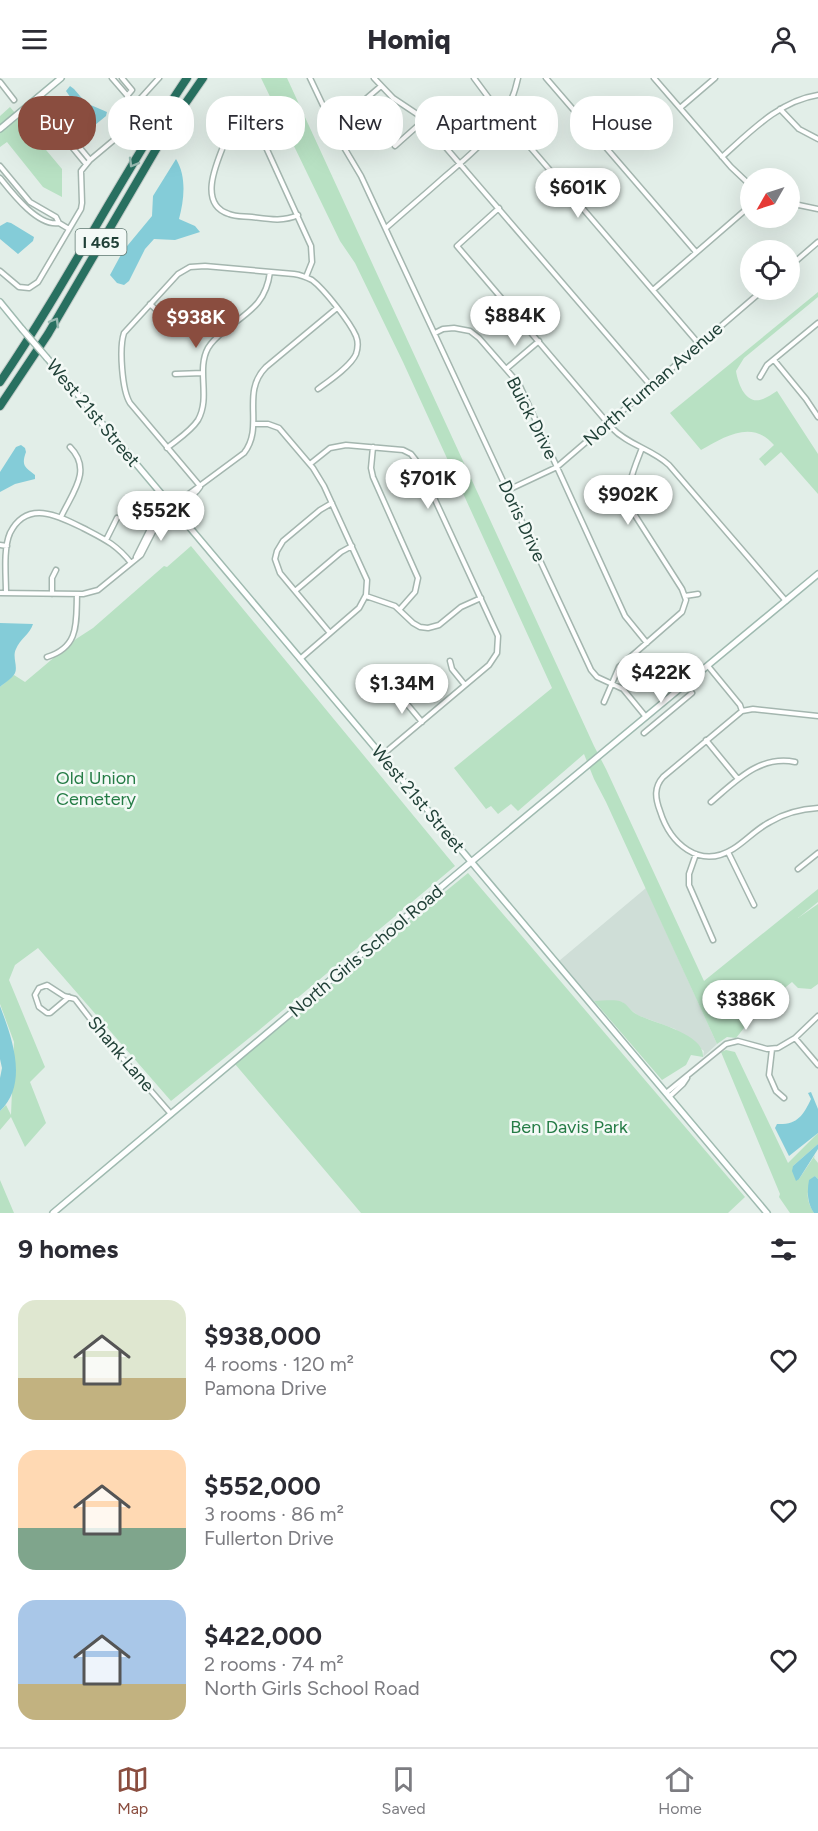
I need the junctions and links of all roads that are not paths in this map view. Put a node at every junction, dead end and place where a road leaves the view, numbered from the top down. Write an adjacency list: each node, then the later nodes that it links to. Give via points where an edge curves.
1 (61, 78): 17 (street)
2 (112, 78): 18 (street)
3 (122, 78): 18 (street, via 132,90)
4 (159, 78): 19 (street)
5 (187, 78): 78 (highway, I 465, one-way to 78, via 38,326)
6 (202, 78): 81 (highway, I 465, one-way to 6, via 48,334 169,127)
7 (310, 78): 20 (street, Doris Drive)
8 (374, 78): 15 (street)
9 (474, 78): 22 (street)
10 (518, 78): 23 (street)
11 (546, 78): 56 (street)
12 (654, 78): 25 (street)
13 (715, 78): 25 (street)
14 (0, 82): 24 (street)
15 (381, 86): 21 (street); 27 (street)
16 (818, 94): 26 (street)
17 (40, 96)
18 (127, 96)
19 (142, 96)
20 (319, 96)
21 (369, 96)
22 (488, 96)
23 (514, 96)
24 (15, 100)
25 (680, 108): 39 (street)
26 (780, 109): 32 (street, via 799,129); 39 (street)
27 (415, 113)
28 (18, 114): 30 (street)
29 (415, 128): 31 (street)
30 (0, 129)
31 (403, 139)
32 (818, 139)
33 (108, 145): 40 (street)
34 (78, 150): 40 (street)
35 (345, 150): 53 (street, Doris Drive)
36 (448, 150): 41 (street)
37 (476, 150): 41 (street)
38 (532, 150): 61 (street)
39 (722, 157): 43 (street)
40 (88, 162): 54 (street, via 81,171 82,206)
41 (460, 164): 48 (street); 53 (street)
42 (0, 165): 45 (street)
43 (740, 177)
44 (0, 178): 47 (street)
45 (30, 202): 47 (street); 52 (street, via 56,217)
46 (800, 205): 49 (street)
47 (26, 208): 52 (street, via 51,224)
48 (499, 208): 71 (street, via 457,246); 79 (street)
49 (818, 209)
50 (298, 215): 50 (street, via 254,125 234,125 211,183 214,202 232,215 282,220); 60 (street, via 312,252)
51 (740, 215): 56 (street)
52 (59, 223): 54 (street)
53 (386, 228): 70 (street, Doris Drive)
54 (69, 229): 58 (street, via 38,282 29,288 14,285)
55 (818, 242): 57 (street)
56 (696, 252): 61 (street)
57 (800, 258)
58 (0, 271)
59 (270, 272): 60 (street); 64 (street, via 190,267 178,274); 69 (street, via 263,297)
60 (306, 277): 65 (street)
61 (653, 290): 72 (street)
62 (751, 300): 72 (street, North Furman Avenue)
63 (0, 302): 94 (street, West 21st Street, bridge)
64 (150, 304): 67 (street); 87 (street, via 122,339 125,390 128,401)
65 (336, 308): 80 (street, via 355,333 358,348 351,362); 83 (street, via 260,374 253,391)
66 (221, 315): 69 (street)
67 (166, 319)
68 (818, 323): 73 (street)
69 (230, 326): 75 (street, via 208,347)
70 (435, 333): 74 (street, Buick Drive, via 451,328 470,331); 92 (street, Doris Drive)
71 (539, 340): 74 (street); 84 (street)
72 (699, 344): 79 (street, North Furman Avenue)
73 (774, 360): 77 (street); 82 (street)
74 (506, 369): 90 (street, Buick Drive, via 521,389)
75 (203, 373): 76 (street); 87 (street, via 200,417)
76 (176, 374)
77 (760, 377)
78 (0, 382)
79 (651, 386): 84 (street, North Furman Avenue)
80 (318, 389)
81 (0, 406)
82 (818, 417)
83 (254, 424): 89 (street, via 279,428); 91 (street, via 244,453)
84 (608, 424): 88 (street); 90 (street, North Furman Avenue)
85 (70, 447): 95 (street, via 79,459 81,472)
86 (373, 447): 89 (street, via 336,446); 112 (street, via 403,450 417,460); 114 (street, via 373,477 418,578 416,591)
87 (167, 448): 91 (street)
88 (642, 448): 111 (street, via 629,485 631,509); 113 (street, via 669,465)
89 (310, 464): 93 (street)
90 (557, 467): 92 (street, North Furman Avenue); 116 (street, Buick Drive, via 625,616)
91 (200, 486): 94 (street)
92 (508, 490): 121 (street, Doris Drive, via 592,672)
93 (332, 504): 100 (street); 104 (street, via 284,540 276,551 278,569)
94 (172, 507): 101 (street, via 160,518 144,551); 118 (street, West 21st Street)
95 (61, 517): 97 (street); 99 (street, via 45,513 27,516 13,529)
96 (117, 518): 97 (street)
97 (106, 540): 101 (street)
98 (0, 545): 99 (street)
99 (6, 546): 106 (street)
100 (352, 546): 104 (street); 110 (street, via 367,580)
101 (131, 563): 108 (street, via 100,589)
102 (56, 570): 107 (street)
103 (818, 574): 113 (street, North Girls School Road)
104 (295, 591): 115 (street)
105 (0, 593): 106 (street)
106 (6, 593): 107 (street)
107 (52, 594): 108 (street)
108 (77, 594): 117 (street, via 73,638)
109 (698, 594): 111 (street)
110 (366, 596): 114 (street); 115 (street, via 358,609)
111 (685, 596): 116 (street, via 681,614)
112 (481, 598): 114 (street, via 429,628 412,623); 122 (street, via 497,632 498,646 491,663)
113 (786, 601): 120 (street, North Girls School Road)
114 (400, 609)
115 (330, 633): 118 (street)
116 (646, 643): 121 (street, via 619,667)
117 (47, 657)
118 (300, 659): 134 (street, West 21st Street)
119 (450, 661): 122 (street)
120 (708, 666): 123 (street, North Girls School Road); 128 (street)
121 (611, 684): 127 (street); 130 (street, Doris Drive, via 623,689)
122 (465, 686): 131 (street)
123 (679, 690): 126 (street); 130 (street, North Girls School Road)
124 (692, 693): 126 (street)
125 (405, 697): 131 (street)
126 (686, 698): 132 (street)
127 (604, 702)
128 (742, 711): 129 (street); 133 (street)
129 (818, 716)
130 (646, 717): 142 (street, North Girls School Road)
131 (422, 722): 134 (street)
132 (644, 733)
133 (706, 741): 136 (street); 141 (street, via 661,779 656,788 663,820 678,843)
134 (381, 756): 142 (street, West 21st Street)
135 (795, 762): 136 (street, via 765,763)
136 (738, 779): 137 (street)
137 (711, 802)
138 (818, 808): 139 (street, via 784,815)
139 (728, 852): 141 (street, via 713,856); 144 (street)
140 (818, 853): 143 (street)
141 (696, 854): 145 (street, via 689,885)
142 (471, 862): 151 (street, West 21st Street); 153 (street, North Girls School Road)
143 (798, 869)
144 (754, 905)
145 (713, 940)
146 (69, 997): 146 (street, Shank Lane, via 47,985 35,995 39,1007 48,1013); 153 (street, Shank Lane, via 83,1008)
147 (818, 1016): 148 (street)
148 (795, 1038): 149 (street); 150 (street)
149 (772, 1049): 151 (street, via 740,1041 729,1043); 152 (street, via 769,1075)
150 (818, 1065)
151 (667, 1095): 155 (street, West 21st Street)
152 (783, 1098)
153 (171, 1114): 154 (street, North Girls School Road)
154 (53, 1213)
155 (766, 1213)

